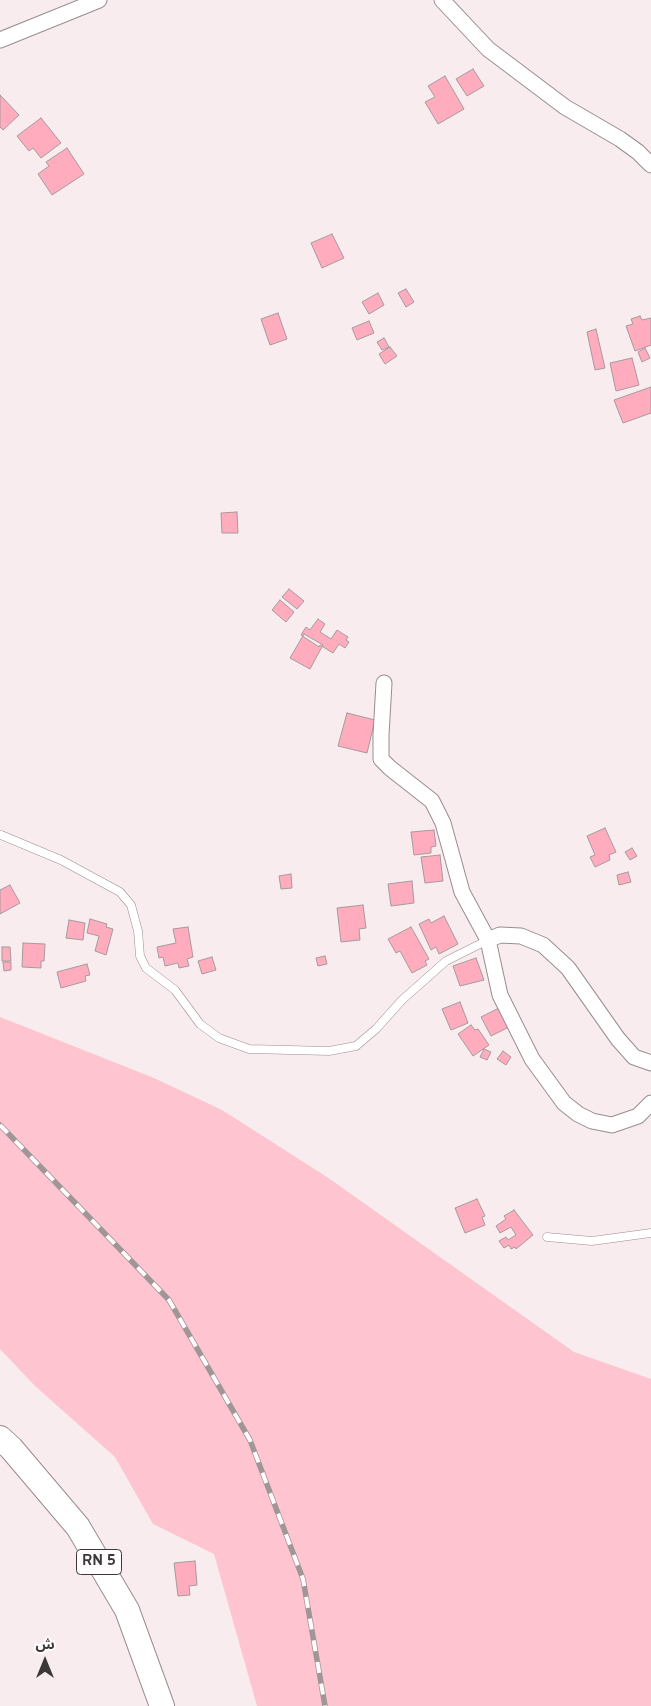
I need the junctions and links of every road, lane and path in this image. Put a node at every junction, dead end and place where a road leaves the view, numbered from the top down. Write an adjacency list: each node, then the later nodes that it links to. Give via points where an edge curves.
1 (99, 0): 3 (street)
2 (442, 0): 4 (street, via 488,49 565,108 620,139)
3 (0, 40)
4 (651, 165)
5 (384, 682): 7 (street, via 381,759 432,801 443,823 462,892)
6 (1, 835): 7 (lane, via 60,860 120,892 130,905 138,931 140,956 146,968 175,990 200,1024 219,1038 249,1049 329,1051 356,1046 446,961)
7 (488, 940): 8 (street, via 500,935 521,936 543,945 568,968 634,1057); 9 (street, via 500,995 515,1028 532,1059 564,1103 592,1121 612,1125 638,1116)
8 (651, 1063)
9 (651, 1103)
10 (651, 1233): 11 (lane, via 592,1241)
11 (547, 1237)
12 (0, 1438): 13 (main road, RN 5, via 78,1527 127,1610)
13 (162, 1706)

